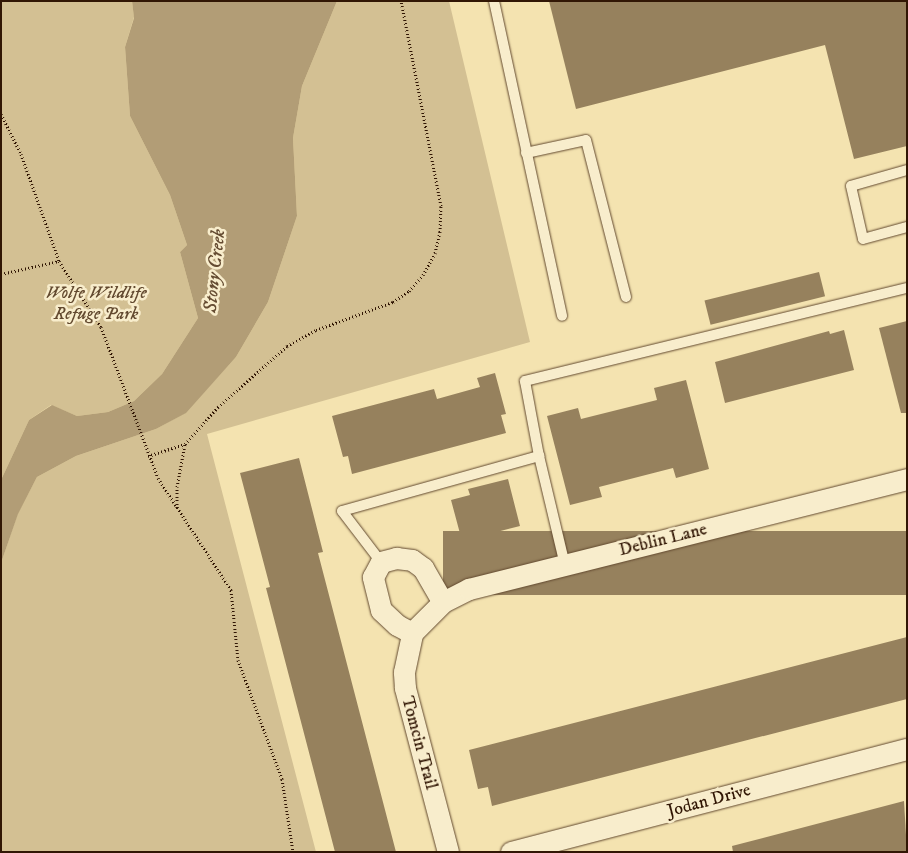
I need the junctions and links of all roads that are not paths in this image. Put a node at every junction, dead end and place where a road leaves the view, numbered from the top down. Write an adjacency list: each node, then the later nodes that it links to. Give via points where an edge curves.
1 (494, 1): 2 (lane)
2 (526, 153): 6 (lane, via 586,140); 7 (lane)
3 (907, 170): 4 (lane, via 852,186 863,240)
4 (907, 227)
5 (907, 288): 8 (lane, via 525,381)
6 (626, 297)
7 (562, 316)
8 (539, 456): 10 (lane, via 342,511); 11 (lane)
9 (907, 479): 11 (street, Deblin Lane)
10 (380, 562): 12 (street, via 396,558 412,560 423,568); 14 (street, via 373,577 381,610 397,625)
11 (565, 565): 12 (street, Deblin Lane, via 469,589)
12 (443, 602): 13 (street, Deblin Lane)
13 (427, 616): 14 (street, Tomcin Trail)
14 (412, 633): 16 (street, Tomcin Trail, via 405,656 405,688)
15 (907, 749): 17 (street, Jodan Drive)
16 (448, 852)
17 (511, 852)

